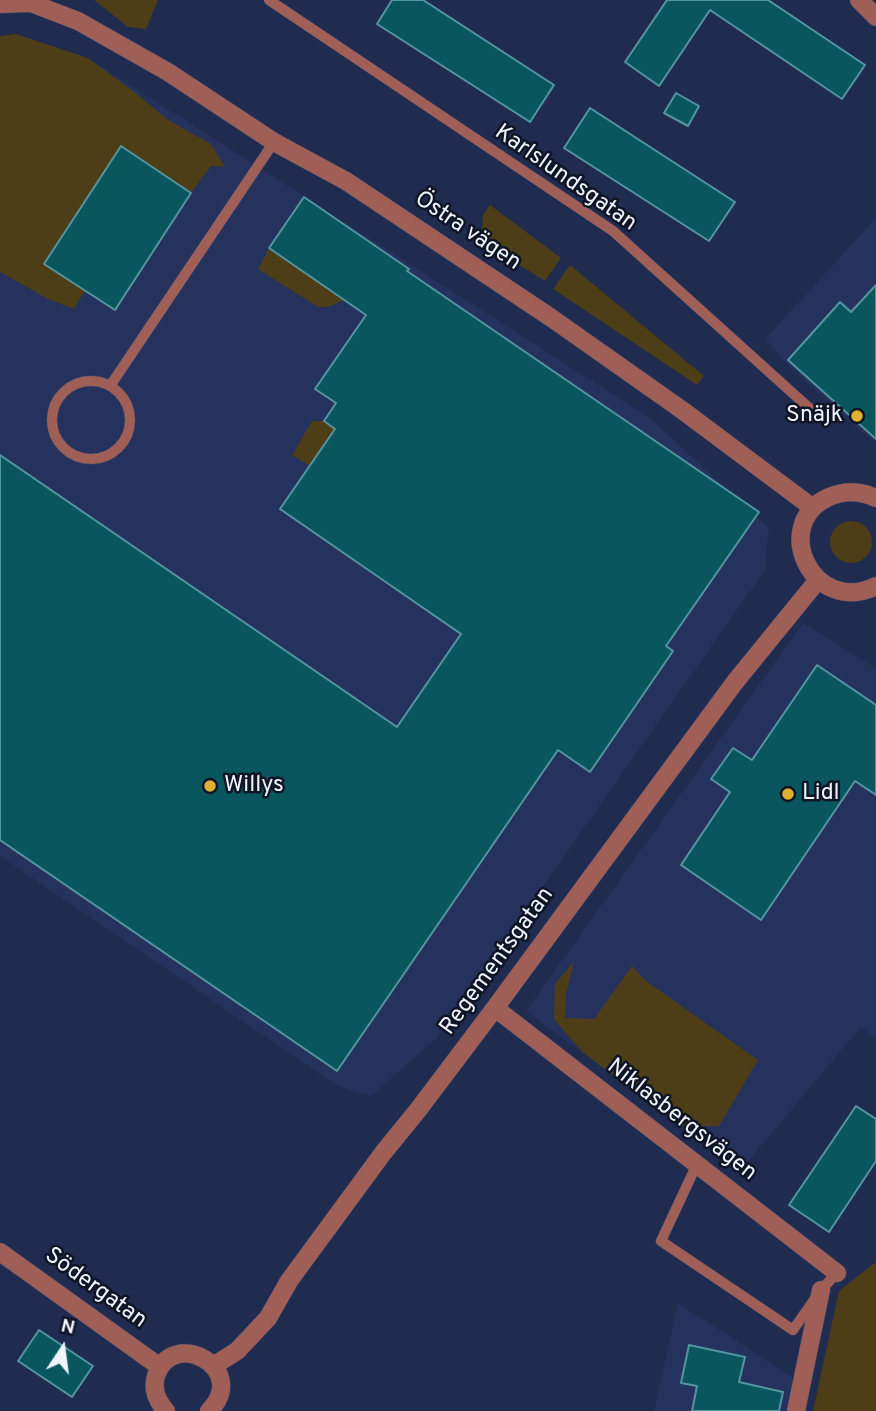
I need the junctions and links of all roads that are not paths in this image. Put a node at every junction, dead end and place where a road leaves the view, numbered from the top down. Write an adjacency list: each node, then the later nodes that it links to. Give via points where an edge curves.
1 (67, 0): 6 (street)
2 (268, 0): 9 (lane, Karlslundsgatan, via 613,232)
3 (859, 0): 5 (street)
4 (0, 4): 6 (street, Östra vägen, via 31,3)
5 (876, 18)
6 (78, 22): 7 (street, Östra vägen, via 168,72)
7 (274, 142): 8 (lane); 11 (street, Östra vägen, via 346,181 550,317)
8 (110, 386): 8 (lane, via 86,381 64,391 57,401 52,425 72,454 108,455 125,439 130,415 120,393)
9 (818, 416)
10 (876, 498): 11 (street, via 839,493)
11 (813, 508): 12 (street, via 803,527 801,549)
12 (818, 580): 13 (street, via 845,592); 14 (street, Regementsgatan, via 734,682)
13 (876, 586)
14 (495, 1008): 15 (street, Niklasbergsvägen); 19 (street, Regementsgatan, via 289,1281 268,1318 237,1351)
15 (697, 1164): 17 (street, Niklasbergsvägen); 18 (lane, via 661,1241 793,1330)
16 (0, 1252): 20 (street, Södergatan)
17 (837, 1273): 18 (lane)
18 (821, 1290): 23 (street)
19 (213, 1366): 20 (street, via 201,1356 186,1353); 21 (street, via 220,1385)
20 (160, 1367): 22 (street, via 155,1391)
21 (215, 1409)
22 (166, 1411)
23 (796, 1411)

